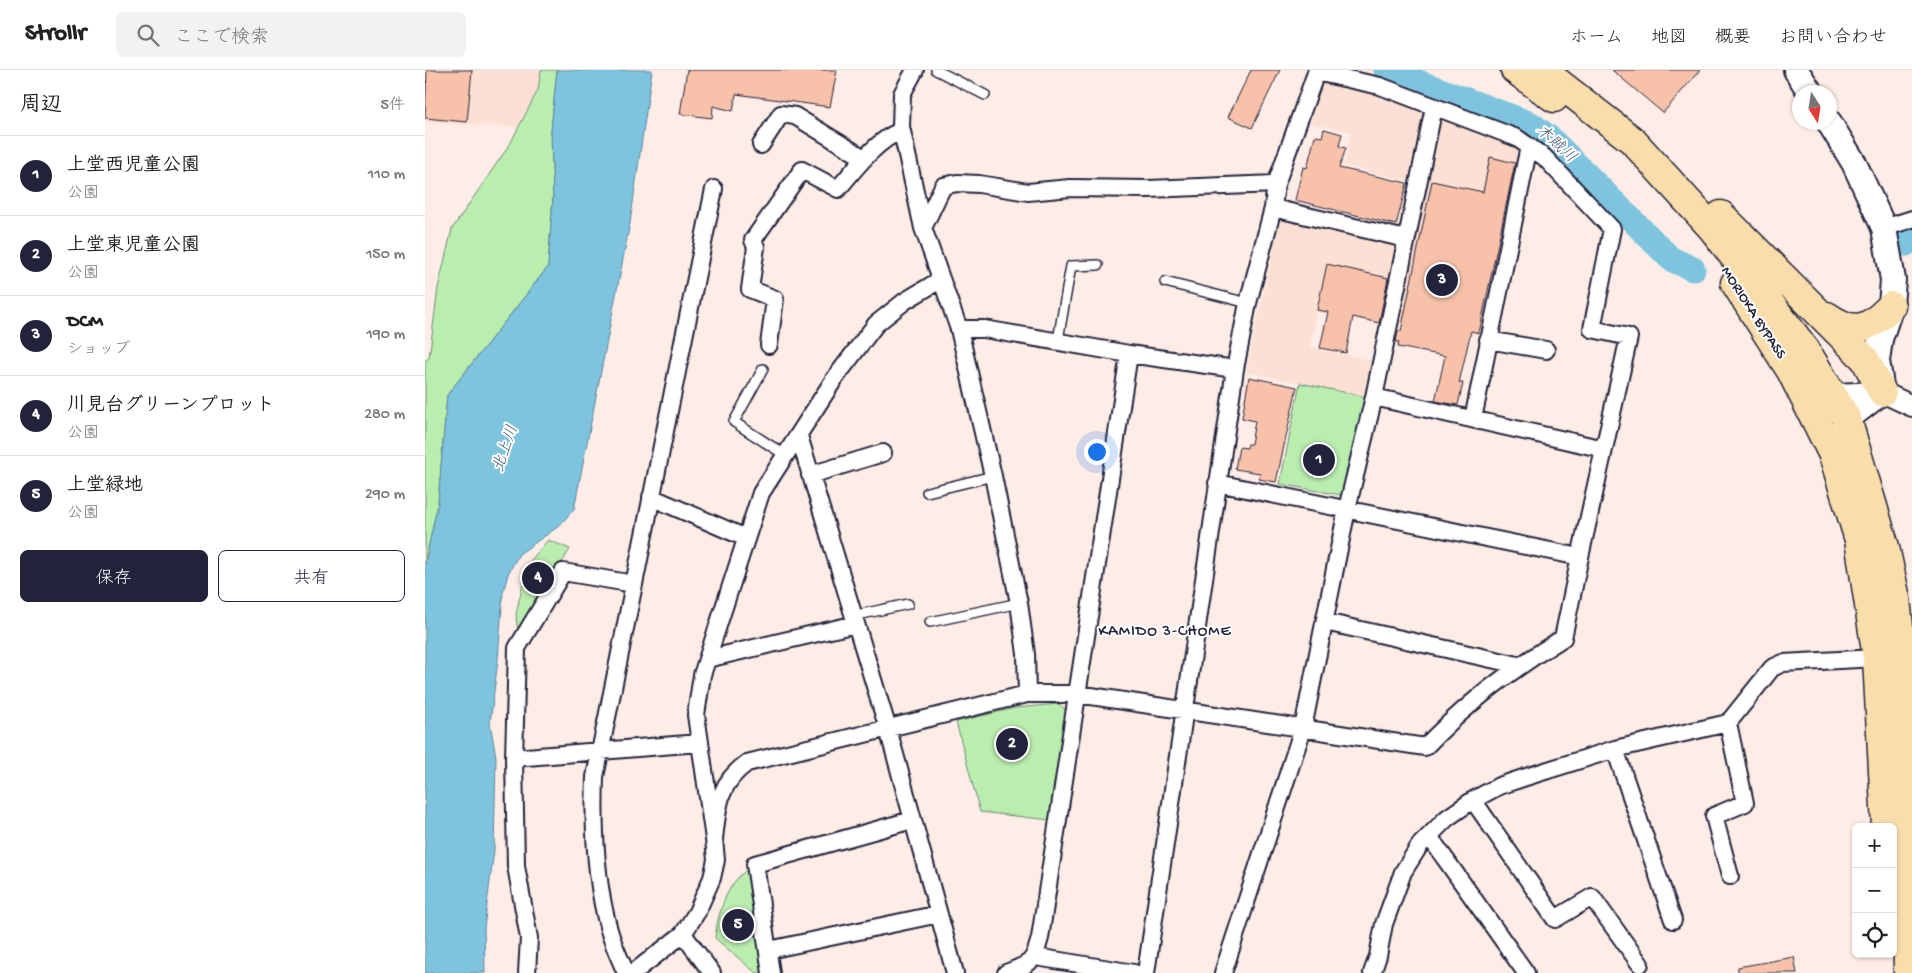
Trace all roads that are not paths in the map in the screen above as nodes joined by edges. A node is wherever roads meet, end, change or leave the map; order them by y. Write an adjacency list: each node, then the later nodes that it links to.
1 (915, 70): 12 (street)
2 (937, 70): 9 (lane)
3 (1515, 70): 37 (highway, MORIOKA BYPASS)
4 (1542, 70): 39 (highway, MORIOKA BYPASS)
5 (1561, 70): 26 (highway)
6 (1796, 70): 8 (main road)
7 (1316, 71): 10 (street); 16 (street)
8 (1806, 85)
9 (985, 95)
10 (1434, 107): 14 (street); 22 (street)
11 (1834, 130): 21 (main road)
12 (902, 131): 15 (street); 20 (street)
13 (761, 145): 15 (street)
14 (1529, 146): 31 (street); 45 (street)
15 (864, 158): 32 (street)
16 (1276, 184): 18 (street); 20 (street)
17 (714, 189): 53 (street)
18 (1273, 208): 22 (street); 27 (street)
19 (1912, 219): 21 (street)
20 (923, 228): 24 (street)
21 (1884, 228): 28 (main road)
22 (1406, 239): 40 (street)
23 (1098, 265): 30 (lane)
24 (940, 280): 29 (street); 44 (street)
25 (1165, 282): 27 (lane)
26 (1805, 300): 28 (highway); 38 (highway)
27 (1248, 303): 36 (street)
28 (1891, 306): 38 (main road)
29 (959, 329): 30 (street); 50 (street)
30 (1059, 340): 34 (street)
31 (1487, 340): 33 (street); 43 (street)
32 (769, 345)
33 (1546, 350)
34 (1129, 354): 36 (street); 67 (street)
35 (763, 369): 48 (lane)
36 (1235, 369): 51 (street)
37 (1791, 371): 39 (street); 47 (highway, MORIOKA BYPASS)
38 (1882, 392): 39 (street); 41 (street); 42 (main road)
39 (1833, 394): 42 (highway, MORIOKA BYPASS)
40 (1374, 397): 43 (street); 54 (street)
41 (1912, 406)
42 (1847, 419): 47 (main road); 82 (highway, MORIOKA BYPASS)
43 (1473, 420): 45 (street)
44 (799, 436): 48 (street); 49 (street)
45 (1604, 449): 56 (street)
46 (883, 453): 49 (street)
47 (1833, 455): 63 (highway, MORIOKA BYPASS)
48 (785, 456): 55 (street)
49 (810, 475): 60 (street)
50 (993, 476): 52 (lane); 58 (street)
51 (1217, 483): 54 (street); 68 (street)
52 (927, 492)
53 (651, 497): 55 (street); 57 (street)
54 (1347, 509): 56 (street); 62 (street)
55 (746, 538): 64 (street)
56 (1580, 557): 65 (street)
57 (634, 584): 74 (street); 75 (street)
58 (1019, 603): 61 (lane); 66 (street)
59 (908, 604): 60 (lane)
60 (855, 620): 64 (street); 71 (street)
61 (930, 622)
62 (1325, 622): 65 (street); 70 (street)
63 (1877, 658): 69 (street); 78 (highway, MORIOKA BYPASS)
64 (707, 659): 72 (street)
65 (1518, 665): 70 (street)
66 (1027, 694): 67 (street); 71 (street)
67 (1078, 694): 68 (street); 87 (street)
68 (1184, 710): 70 (street); 98 (street)
69 (1728, 723): 73 (street); 81 (street)
70 (1303, 728): 99 (street)
71 (887, 729): 77 (street); 80 (street)
72 (699, 743): 74 (street); 80 (street)
73 (1615, 749): 76 (street); 84 (street)
74 (601, 750): 75 (street); 91 (street)
75 (514, 758): 90 (street)
76 (1473, 800): 79 (street); 89 (street)
77 (912, 820): 83 (street); 86 (street)
78 (1886, 823)
79 (1429, 836): 100 (street); 101 (street)
80 (714, 838): 85 (street)
81 (1730, 876)
82 (1909, 880): 103 (highway, MORIOKA BYPASS)
83 (939, 914): 86 (street); 95 (street)
84 (1673, 920)
85 (683, 934): 92 (street); 93 (street)
86 (769, 950): 94 (street)
87 (1035, 957): 96 (street); 97 (street)
88 (1894, 958): 102 (highway)
89 (1640, 964)
90 (527, 973)
91 (626, 973)
92 (633, 973)
93 (711, 973)
94 (771, 973)
95 (955, 973)
96 (1006, 973)
97 (1134, 973)
98 (1146, 973)
99 (1223, 973)
100 (1371, 973)
101 (1526, 973)
102 (1895, 973)
103 (1908, 973)

